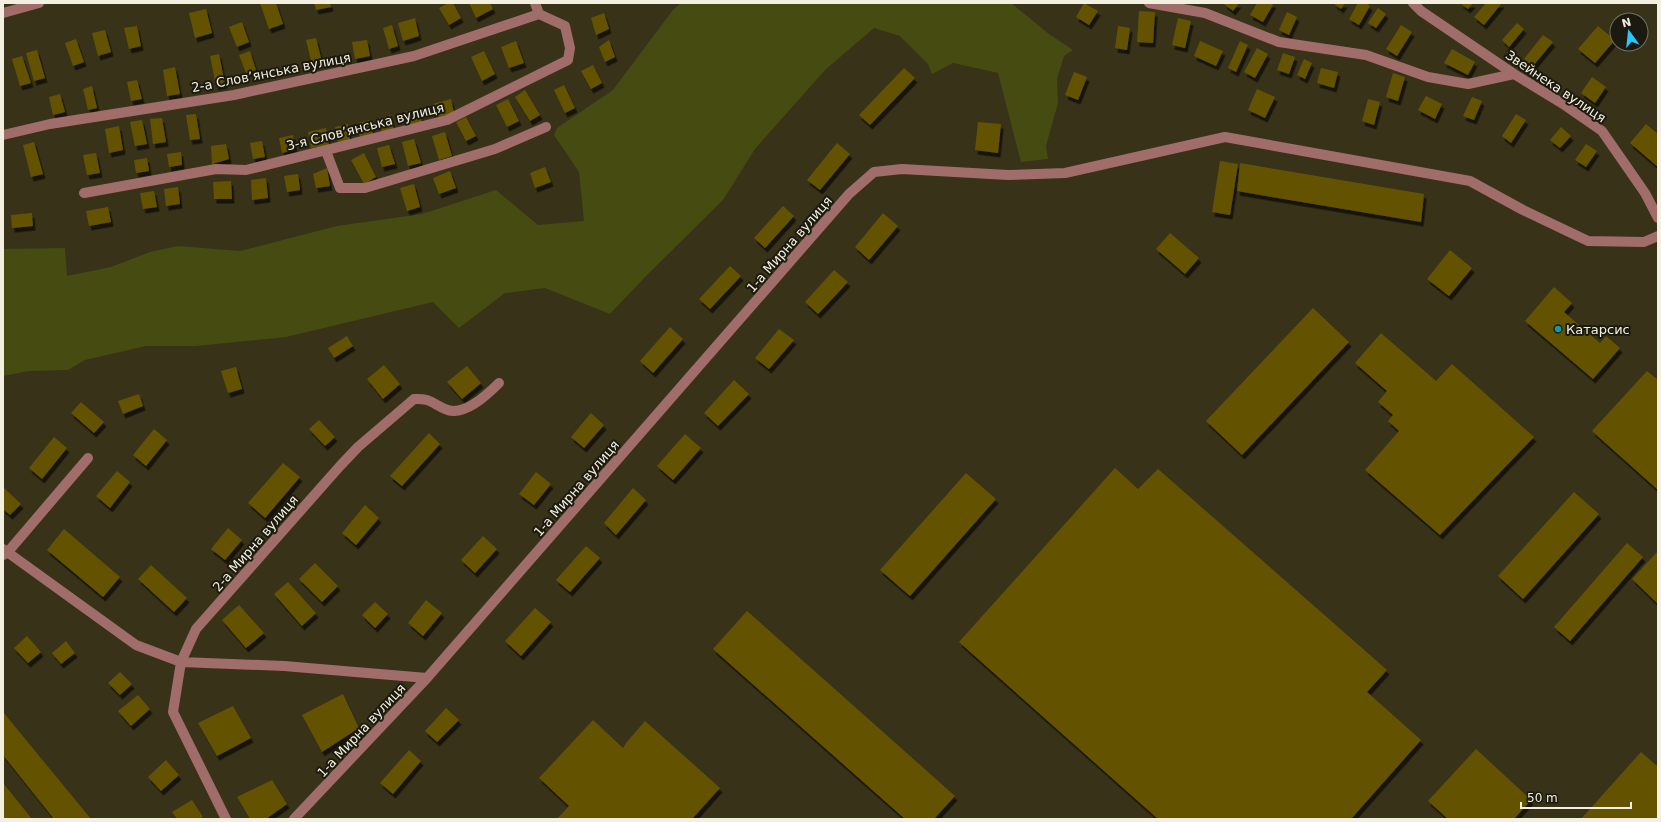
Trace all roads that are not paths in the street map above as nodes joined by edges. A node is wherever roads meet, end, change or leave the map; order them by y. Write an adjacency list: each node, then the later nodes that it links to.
1 (39, 3): 5 (street)
2 (535, 3): 6 (street)
3 (1150, 3): 7 (street)
4 (1413, 3): 7 (street, Звейнека вулиця)
5 (3, 12)
6 (539, 14): 9 (street, 2-а Слов’янська вулиця); 10 (street, 3-я Слов’янська вулиця)
7 (1514, 74): 12 (street, Звейнека вулиця)
8 (546, 128): 10 (street)
9 (3, 135)
10 (326, 151): 11 (street, 3-я Слов’янська вулиця)
11 (84, 194)
12 (1658, 218)
13 (1658, 236): 18 (street, 1-а Мирна вулиця)
14 (498, 384): 17 (street, 2-а Мирна вулиця)
15 (88, 458): 16 (street)
16 (4, 552): 17 (street)
17 (181, 662): 18 (street); 19 (street, 2-а Мирна вулиця)
18 (427, 678): 20 (street, 1-а Мирна вулиця)
19 (226, 819)
20 (294, 819)

